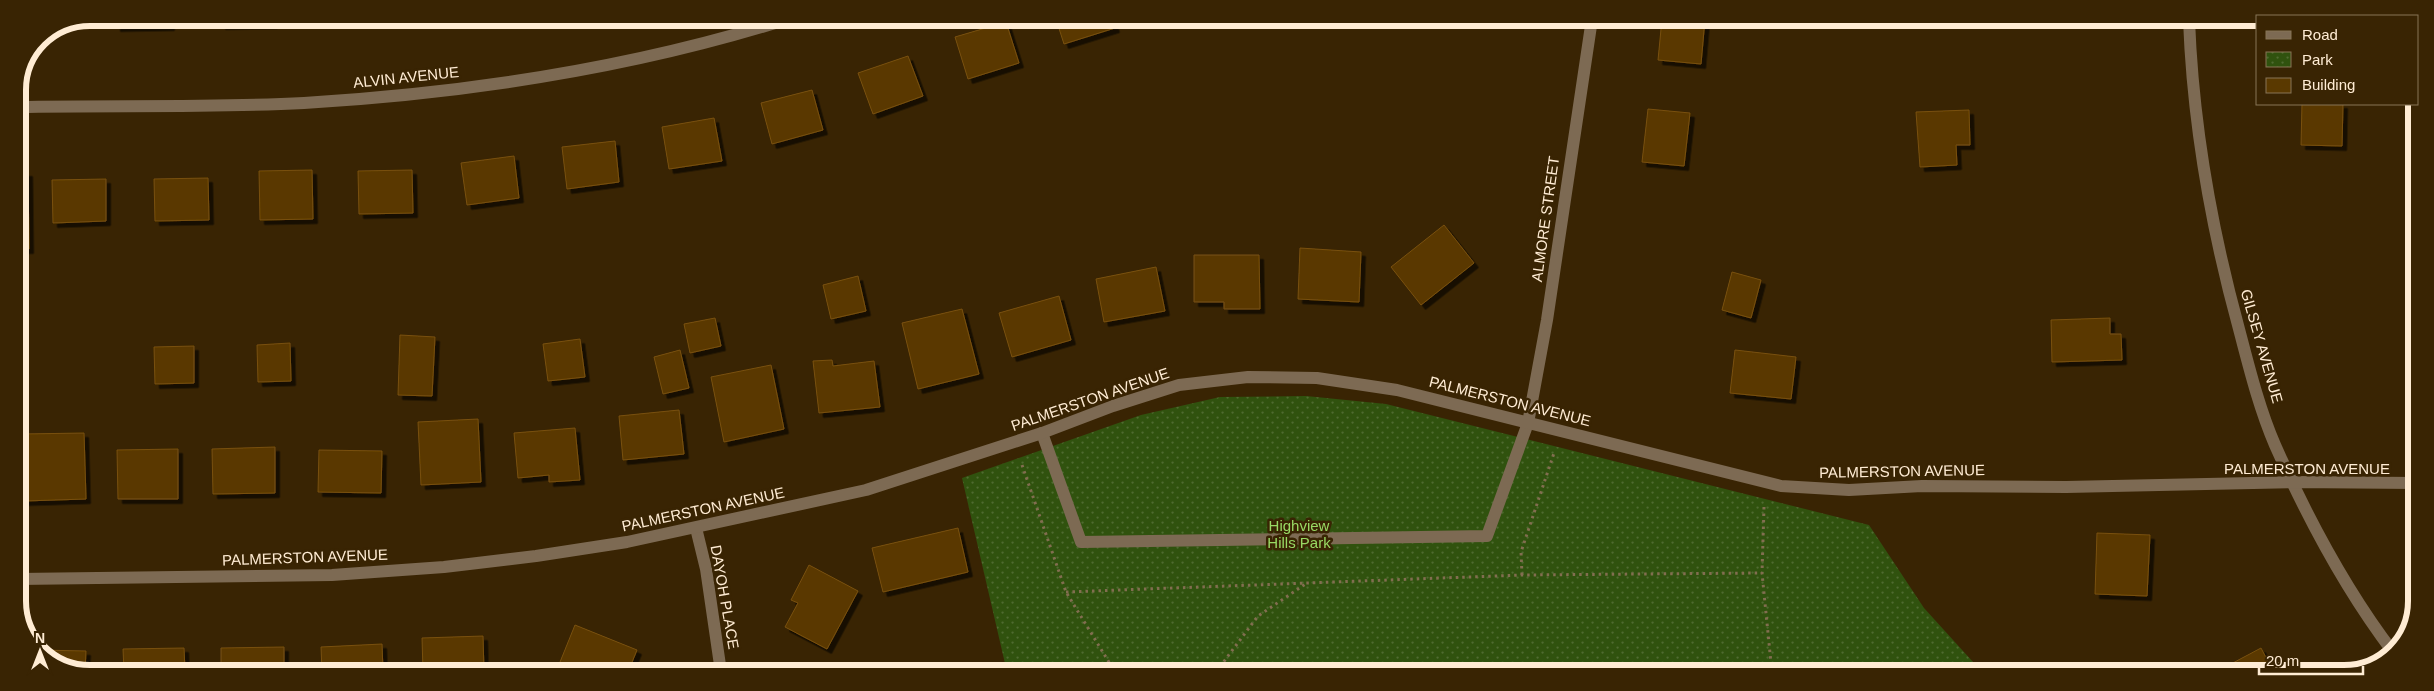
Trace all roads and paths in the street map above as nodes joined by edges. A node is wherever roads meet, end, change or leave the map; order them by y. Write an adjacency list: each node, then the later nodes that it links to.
1 (760, 26): 4 (street, ALVIN AVENUE)
2 (1591, 26): 5 (street, ALMORE STREET)
3 (2189, 26): 9 (street, GILSEY AVENUE)
4 (26, 107)
5 (1528, 423): 6 (street, PALMERSTON AVENUE); 6 (street, ALMORE STREET); 9 (street, PALMERSTON AVENUE)
6 (1042, 433): 12 (street, PALMERSTON AVENUE)
7 (1556, 447): 14 (path)
8 (1020, 458): 17 (path)
9 (2294, 482): 10 (street, PALMERSTON AVENUE); 18 (street, GILSEY AVENUE)
10 (2408, 483)
11 (1765, 499): 13 (path)
12 (696, 528): 15 (street, PALMERSTON AVENUE); 19 (street, DAYOH PLACE)
13 (1762, 573): 14 (path); 22 (path)
14 (1522, 574): 16 (path)
15 (26, 579)
16 (1307, 582): 17 (path); 21 (path)
17 (1066, 592): 20 (path)
18 (2389, 646)
19 (720, 665)
20 (1111, 665)
21 (1221, 665)
22 (1771, 665)

